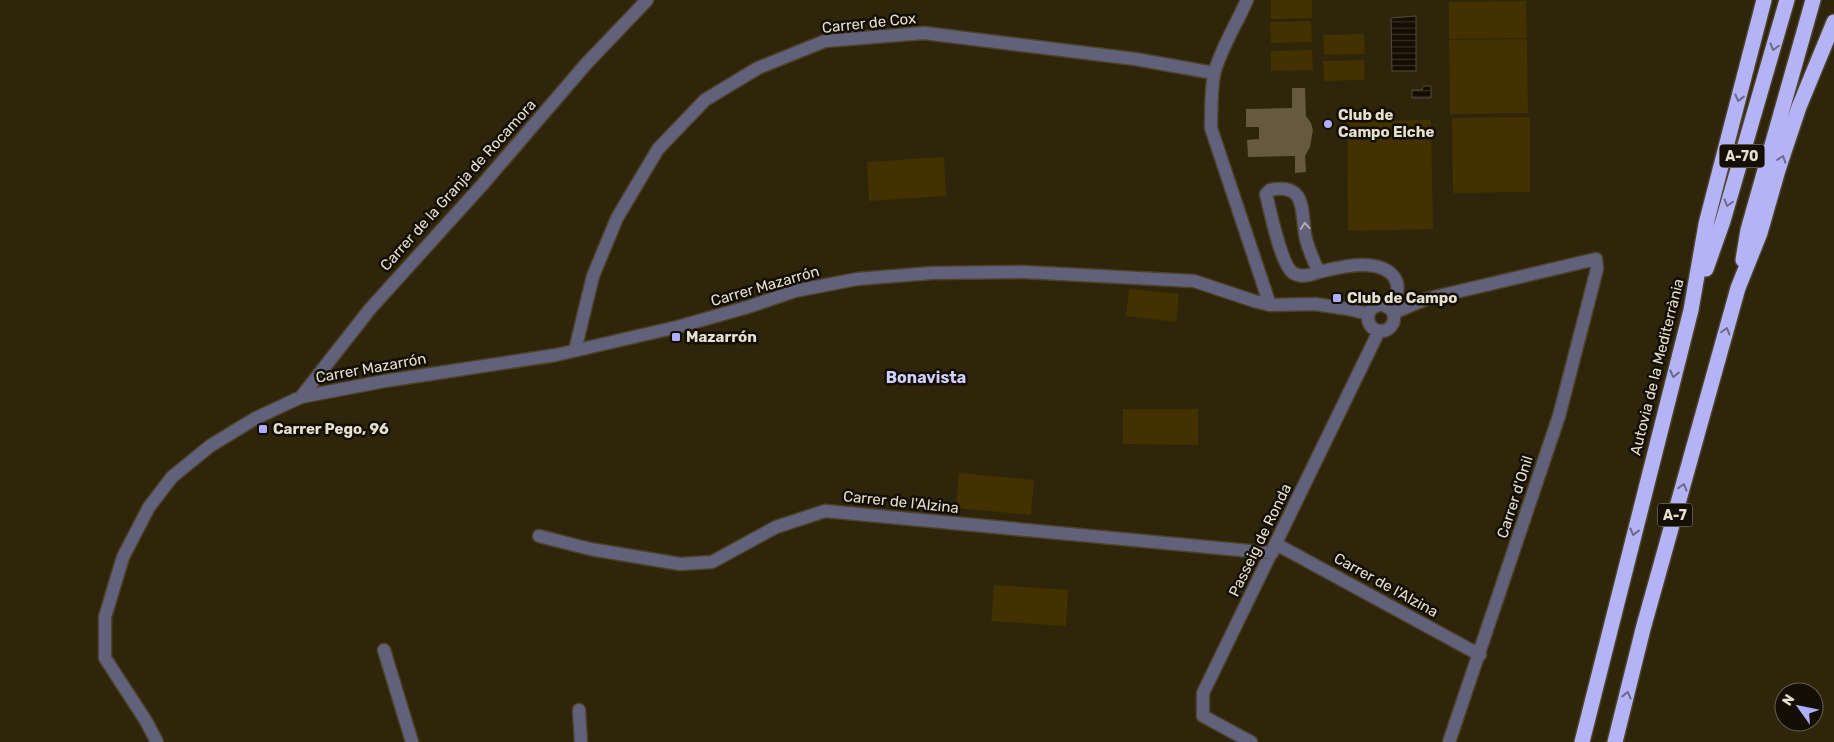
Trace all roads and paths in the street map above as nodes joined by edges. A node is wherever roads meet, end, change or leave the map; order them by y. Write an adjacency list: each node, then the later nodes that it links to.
1 (647, 0): 16 (street, Carrer de la Granja de Rocamora)
2 (1247, 0): 7 (street)
3 (1764, 0): 12 (highway, Autovia de la Mediterrània / A-7, one-way to 12)
4 (1787, 0): 12 (highway, A-70, one-way to 12)
5 (1812, 0): 9 (highway, A-70)
6 (1834, 22): 9 (highway, A-7, one-way to 6)
7 (1214, 74): 10 (street); 15 (street, Carrer de Cox)
8 (1319, 272): 8 (street, one-way to 8); 11 (street)
9 (1738, 288): 28 (highway, A-7, one-way to 9)
10 (1270, 304): 13 (street); 15 (street, Carrer Mazarrón)
11 (1390, 310): 13 (street); 14 (street); 20 (street, Carrer d'Onil)
12 (1691, 310): 27 (highway, Autovia de la Mediterrània / A-7, one-way to 27)
13 (1369, 314): 14 (street)
14 (1379, 331): 18 (street, Passeig de Ronda)
15 (575, 350): 16 (street, Carrer Mazarrón)
16 (301, 397): 22 (street)
17 (539, 536): 18 (street, Carrer de l'Alzina)
18 (1274, 549): 20 (street, Carrer de l'Alzina); 25 (street, Passeig de Ronda)
19 (384, 650): 23 (street)
20 (1480, 655): 26 (street, Carrer d'Onil)
21 (579, 710): 24 (street)
22 (157, 742)
23 (412, 742)
24 (581, 742)
25 (1251, 742)
26 (1450, 742)
27 (1582, 742)
28 (1615, 742)

